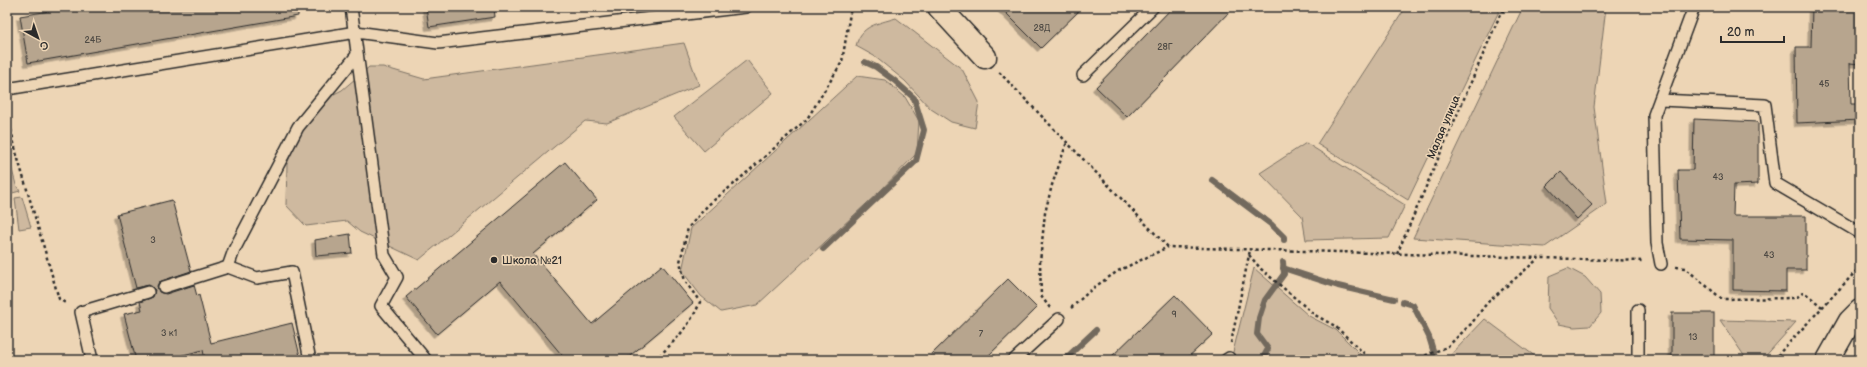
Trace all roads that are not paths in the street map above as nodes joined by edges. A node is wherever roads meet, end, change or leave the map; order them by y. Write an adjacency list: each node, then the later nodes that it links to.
1 (351, 7): 6 (lane)
2 (746, 7): 6 (lane)
3 (939, 7): 8 (street)
4 (1152, 7): 9 (lane)
5 (1694, 7): 11 (lane)
6 (356, 32): 7 (lane); 10 (lane)
7 (357, 55): 14 (lane); 22 (lane)
8 (985, 57)
9 (1083, 75)
10 (7, 89)
11 (1660, 100): 12 (lane); 13 (lane)
12 (1860, 233)
13 (1661, 264)
14 (228, 267): 15 (lane); 21 (lane)
15 (164, 288)
16 (148, 292): 20 (lane)
17 (1638, 310): 24 (lane)
18 (1860, 311): 25 (street)
19 (1059, 319): 23 (lane)
20 (92, 360)
21 (310, 360)
22 (426, 360)
23 (1014, 360)
24 (1638, 360)
25 (1828, 360)

